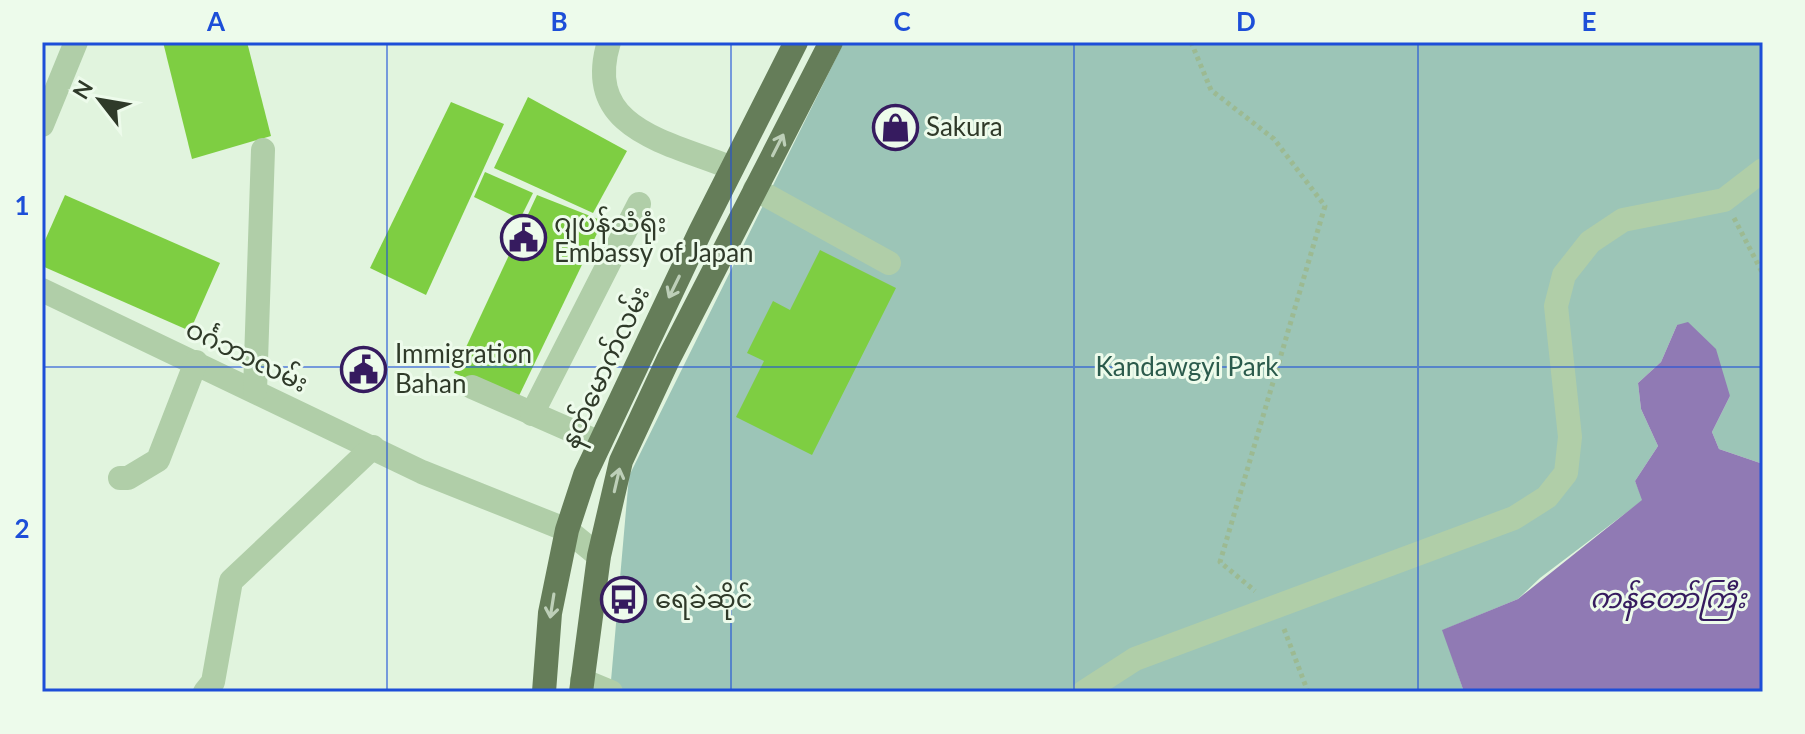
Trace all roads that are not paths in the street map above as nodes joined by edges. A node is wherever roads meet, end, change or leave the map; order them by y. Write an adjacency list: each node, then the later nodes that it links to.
1 (76, 42): 5 (street)
2 (609, 42): 7 (street)
3 (796, 42): 7 (main road, နတ်မောက်လမ်း)
4 (831, 42): 9 (main road, နတ်မောက်လမ်း, one-way to 4)
5 (42, 125)
6 (263, 150): 17 (street)
7 (732, 168): 11 (main road, နတ်မောက်လမ်း)
8 (1763, 170): 28 (street)
9 (755, 189): 12 (main road, နတ်မောက်လမ်း); 13 (street)
10 (639, 204): 18 (street)
11 (700, 232): 12 (main road); 19 (main road, နတ်မောက်လမ်း, one-way to 19)
12 (727, 245): 23 (main road, နတ်မောက်လမ်း, one-way to 12)
13 (889, 263)
14 (42, 290): 15 (street, ဝင်္ဂဘာလမ်း)
15 (196, 362): 17 (street, ဝင်္ဂဘာလမ်း); 21 (street)
16 (472, 387): 18 (street)
17 (255, 391): 20 (street, ဝင်္ဂဘာလမ်း)
18 (532, 414): 19 (street)
19 (600, 443): 22 (main road, နတ်မောက်လမ်း)
20 (373, 447): 22 (street, ဝင်္ဂဘာလမ်း); 25 (street)
21 (120, 478)
22 (567, 530): 23 (street, ဝင်္ဂဘာလမ်း); 26 (main road, နတ်မောက်လမ်း, one-way to 26)
23 (599, 556): 24 (main road, နတ်မောက်လမ်း)
24 (582, 686): 27 (street)
25 (205, 692)
26 (544, 692)
27 (611, 692)
28 (1084, 692)

